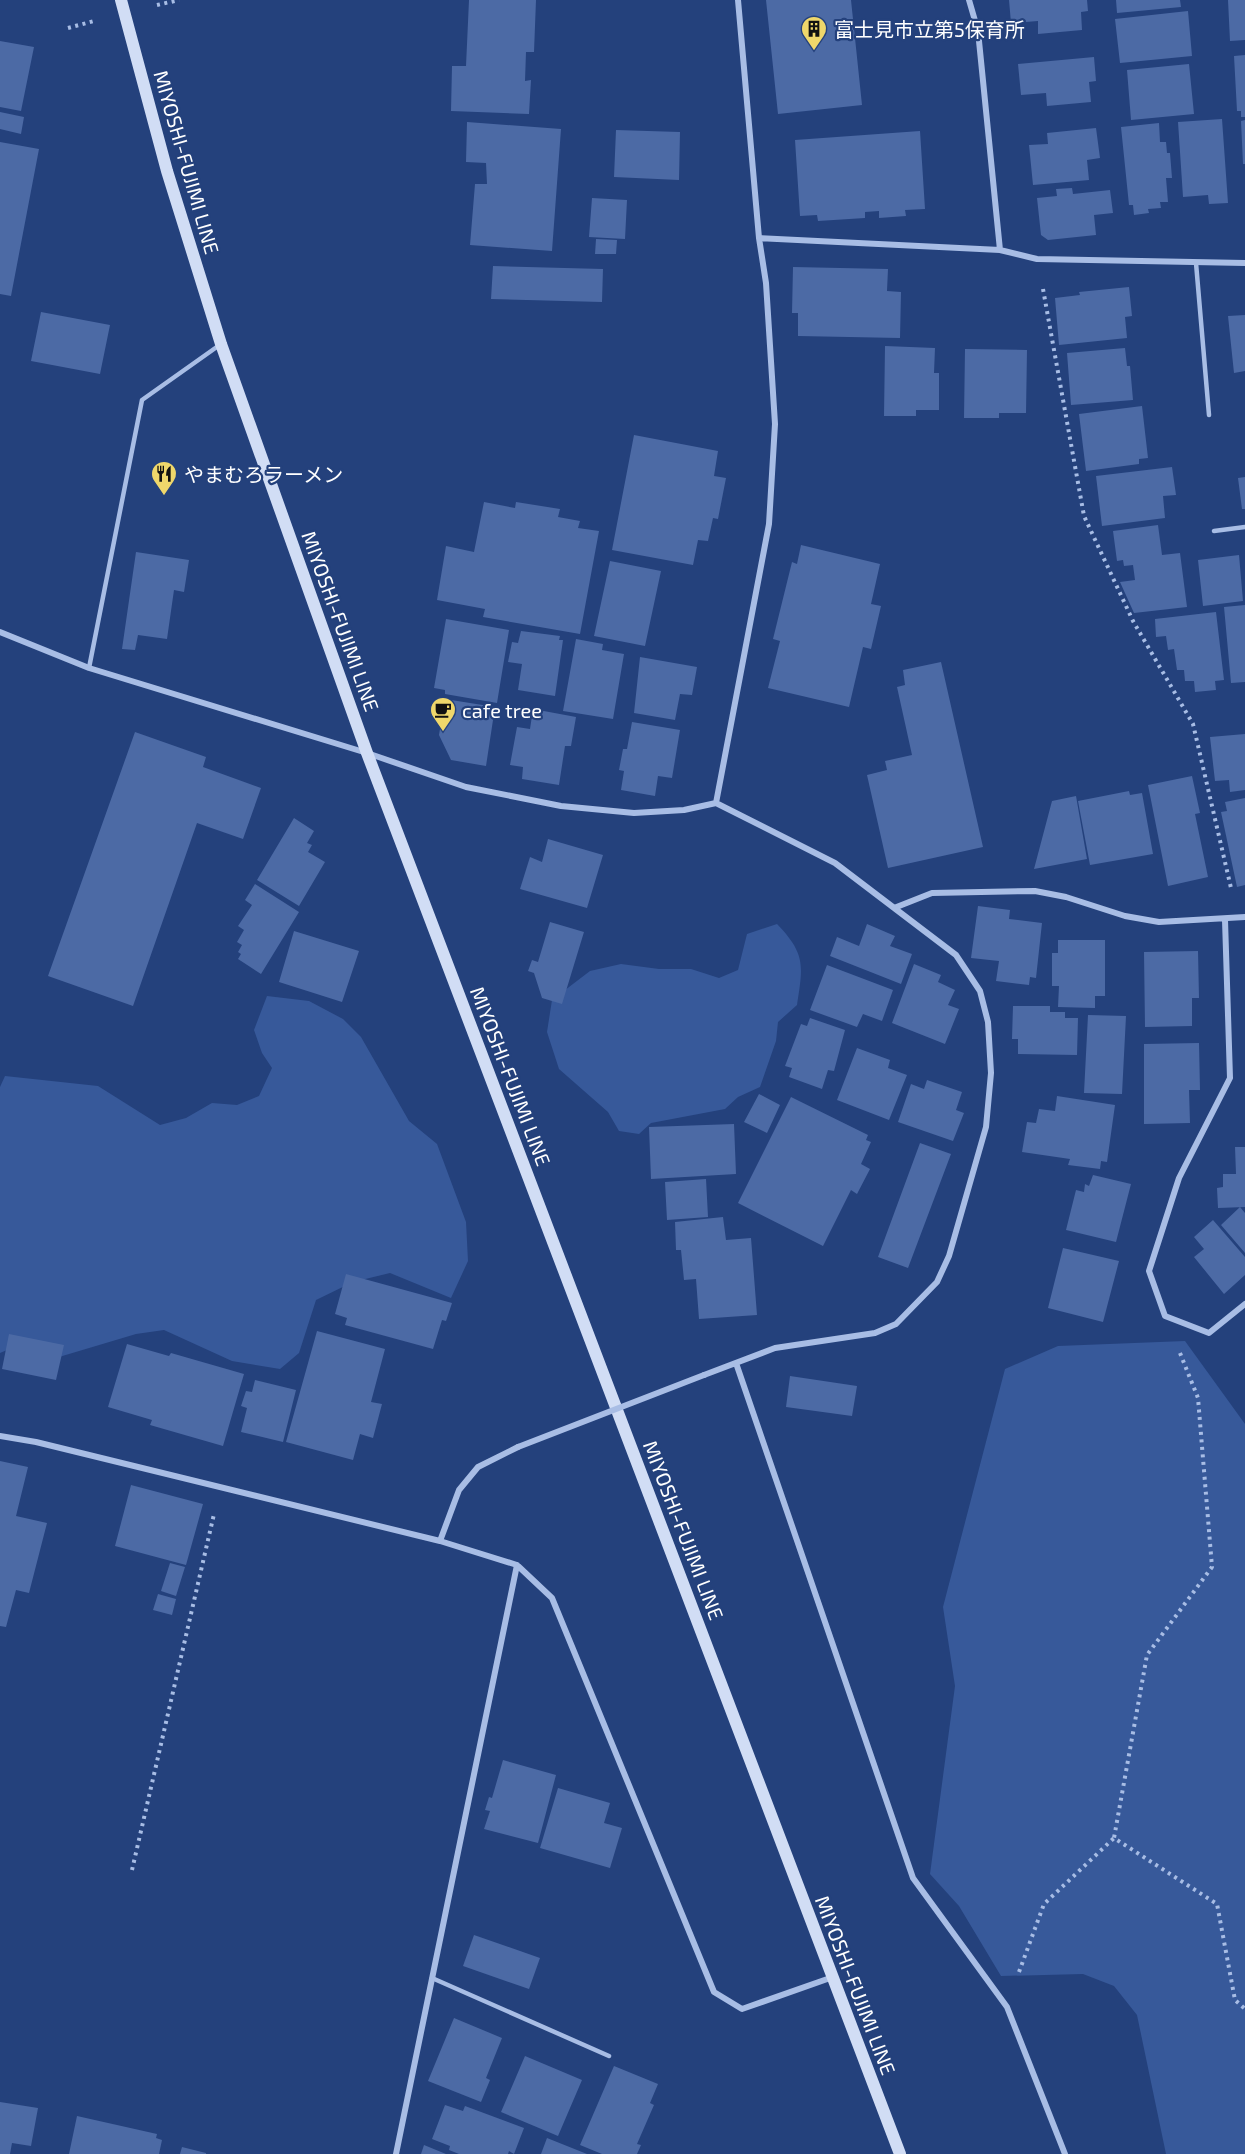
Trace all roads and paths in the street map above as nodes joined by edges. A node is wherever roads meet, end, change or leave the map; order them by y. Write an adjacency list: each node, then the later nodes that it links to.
1 (121, 0): 9 (main road, MIYOSHI-FUJIMI LINE)
2 (738, 0): 4 (street)
3 (969, 0): 5 (street)
4 (759, 238): 5 (street); 16 (street)
5 (1000, 250): 6 (street)
6 (1037, 259): 7 (street); 18 (path)
7 (1196, 263): 8 (street); 10 (lane)
8 (1245, 263)
9 (221, 344): 14 (lane); 15 (main road, MIYOSHI-FUJIMI LINE)
10 (1209, 415)
11 (1245, 527): 12 (lane)
12 (1214, 531)
13 (0, 632): 14 (street)
14 (89, 668): 15 (street)
15 (367, 753): 16 (street); 29 (main road, MIYOSHI-FUJIMI LINE)
16 (716, 803): 17 (street)
17 (894, 908): 19 (street); 21 (street)
18 (1241, 918): 19 (street)
19 (1225, 920): 20 (street)
20 (1245, 1304)
21 (736, 1363): 25 (street, bridge); 31 (street)
22 (1198, 1398): 27 (path)
23 (0, 1436): 24 (street)
24 (220, 1487): 25 (street); 28 (path)
25 (440, 1541): 26 (street)
26 (517, 1565): 29 (street); 30 (street)
27 (1114, 1838): 31 (path); 32 (path)
28 (132, 1870)
29 (833, 1977): 35 (main road, MIYOSHI-FUJIMI LINE)
30 (432, 1978): 33 (lane); 34 (street)
31 (1007, 2007): 36 (street)
32 (1245, 2009)
33 (609, 2056)
34 (396, 2154)
35 (900, 2154)
36 (1065, 2154)

